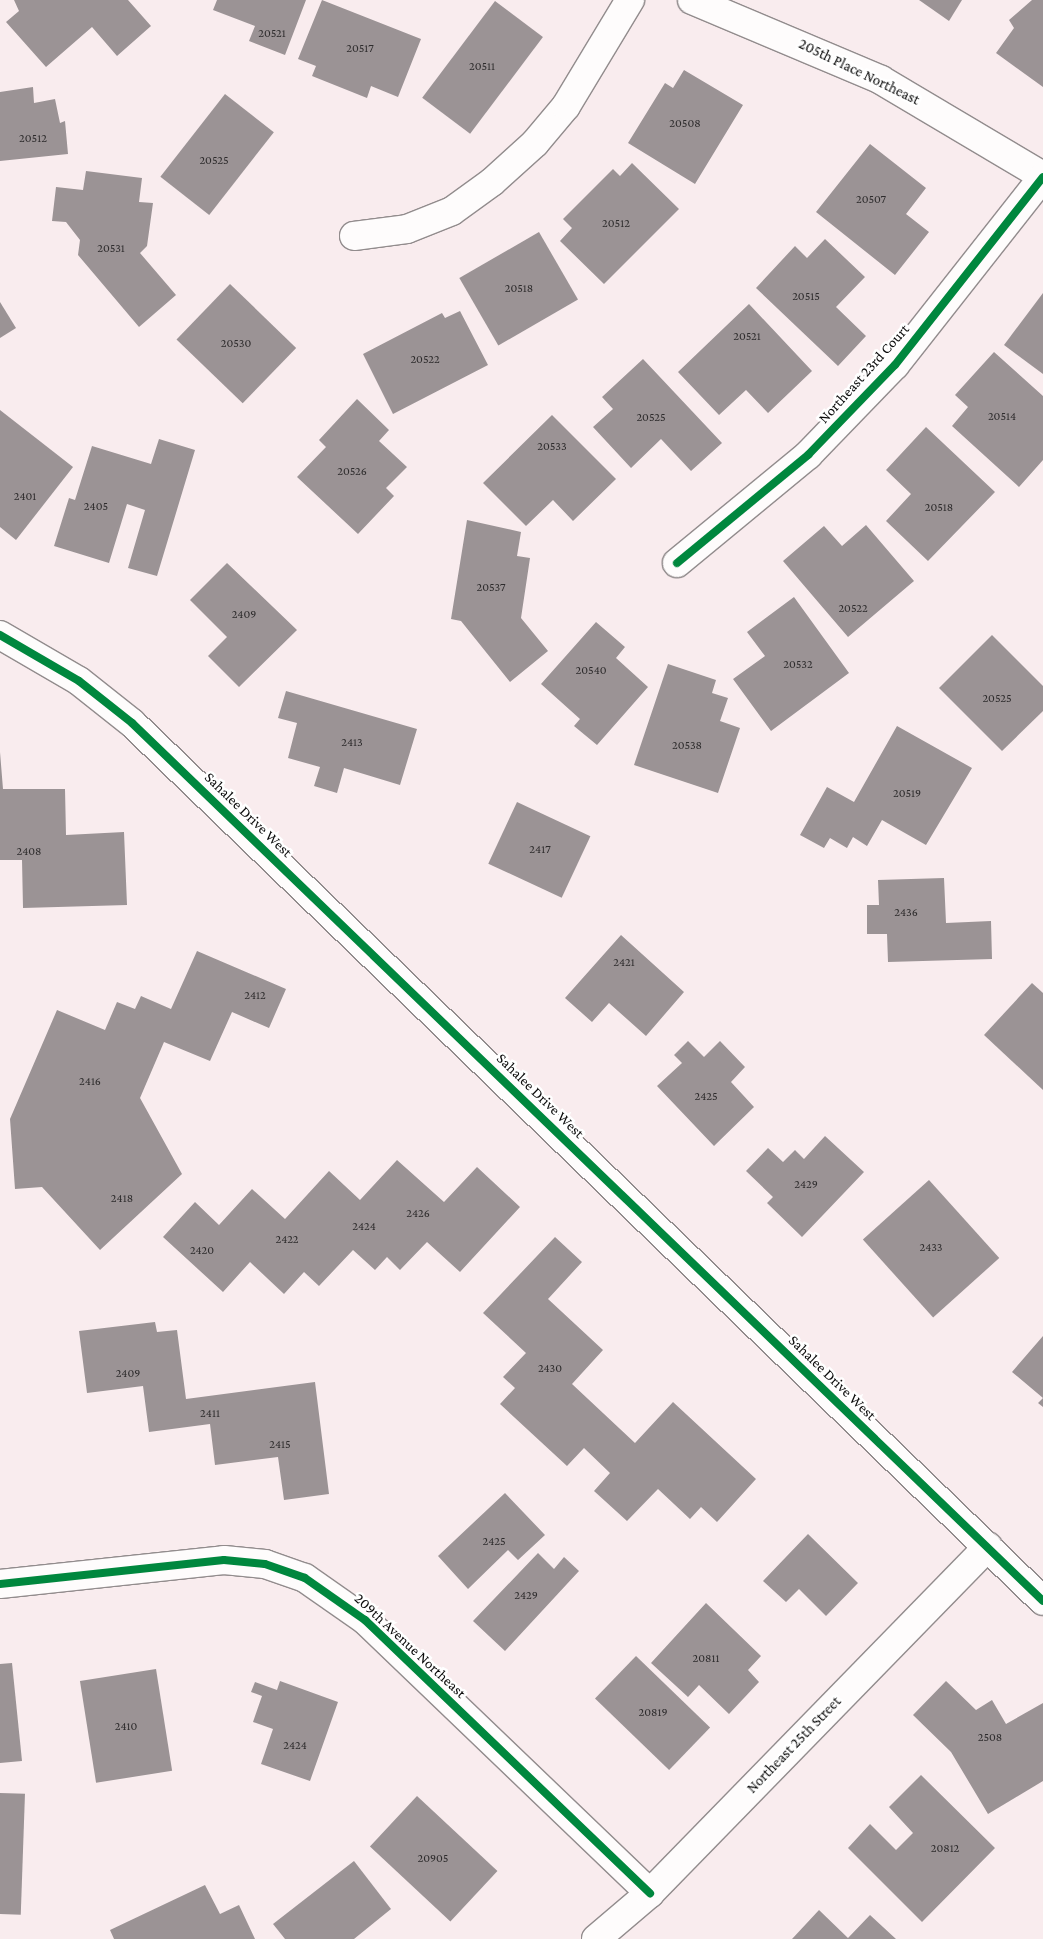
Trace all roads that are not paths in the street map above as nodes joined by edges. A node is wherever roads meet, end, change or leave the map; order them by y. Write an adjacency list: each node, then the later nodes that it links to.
1 (630, 0): 4 (street)
2 (692, 0): 3 (street, 205th Place Northeast)
3 (1043, 176): 5 (street, Northeast 23rd Court)
4 (354, 236)
5 (678, 563)
6 (0, 635): 7 (street, Sahalee Drive West)
7 (988, 1547): 9 (street, Sahalee Drive West); 10 (street, Northeast 25th Street)
8 (0, 1584): 10 (street, 209th Avenue Northeast)
9 (1043, 1601)
10 (650, 1892): 11 (street, Northeast 25th Street)
11 (596, 1939)

